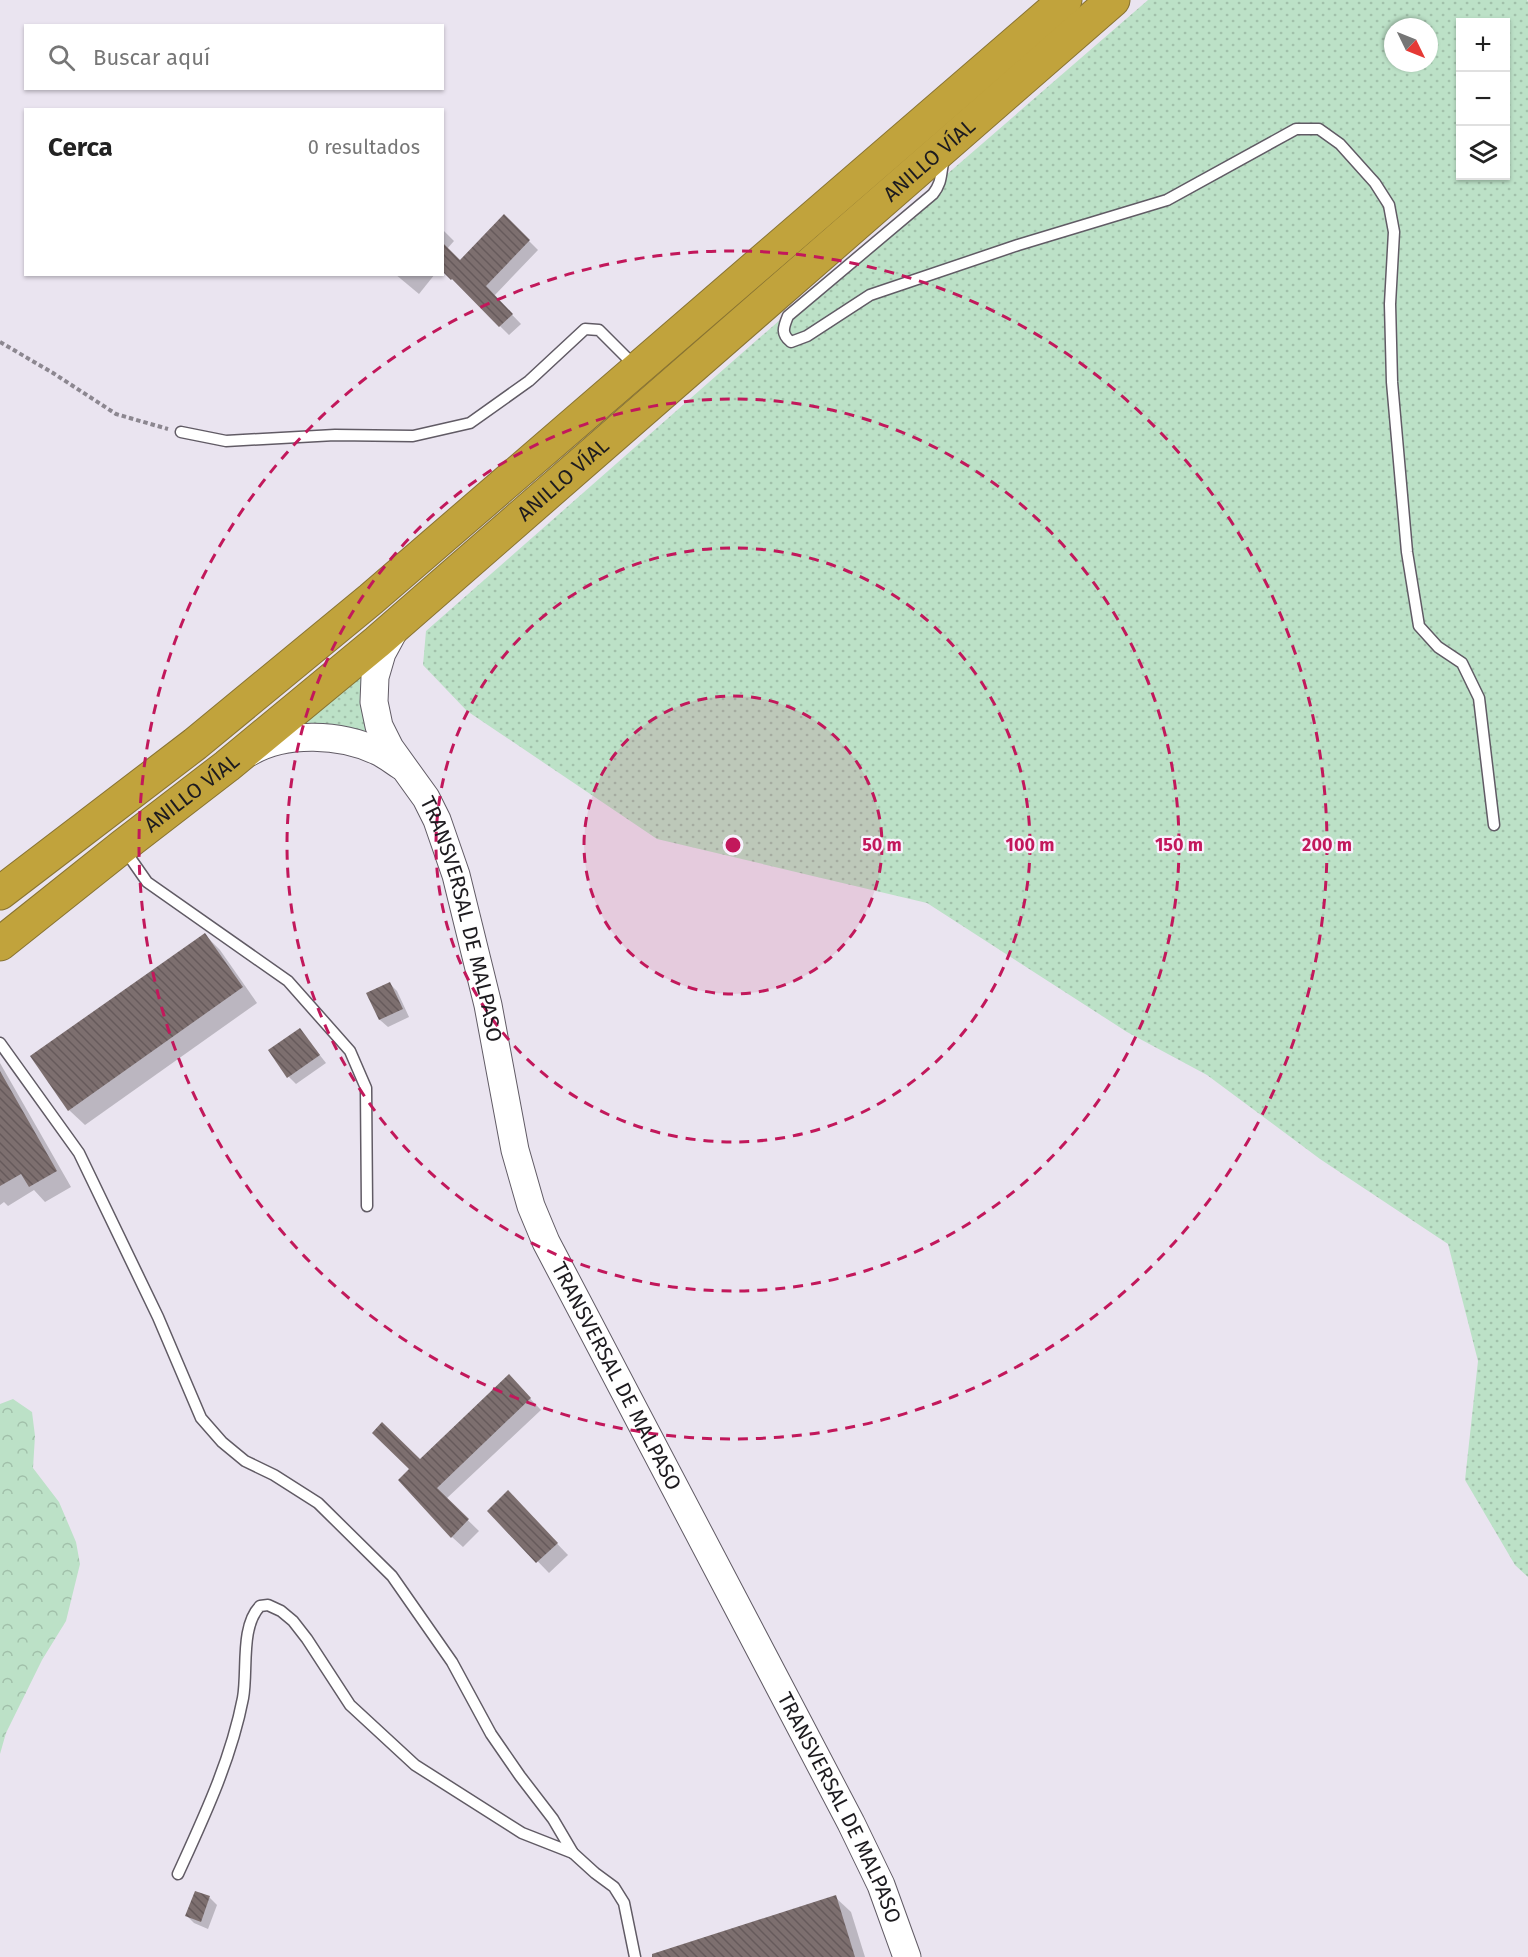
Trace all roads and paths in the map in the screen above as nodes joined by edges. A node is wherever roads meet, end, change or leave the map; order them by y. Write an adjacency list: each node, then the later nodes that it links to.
1 (1065, 0): 5 (highway, ANILLO VÍAL)
2 (1113, 0): 3 (highway, ANILLO VÍAL)
3 (947, 147): 7 (highway, ANILLO VÍAL); 10 (lane)
4 (0, 342): 6 (path)
5 (638, 369): 6 (lane); 12 (highway, ANILLO VÍAL)
6 (181, 432)
7 (399, 622): 8 (highway, ANILLO VÍAL); 9 (main road, TRANSVERSAL DE MALPASO)
8 (227, 766): 9 (main road, TRANSVERSAL DE MALPASO); 11 (highway, ANILLO VÍAL)
9 (405, 768): 19 (main road, TRANSVERSAL DE MALPASO)
10 (1494, 825)
11 (123, 846): 13 (highway, ANILLO VÍAL); 15 (lane)
12 (0, 893)
13 (0, 944)
14 (0, 1043): 16 (lane)
15 (367, 1206)
16 (573, 1853): 17 (lane); 18 (lane)
17 (178, 1874)
18 (636, 1957)
19 (906, 1957)

